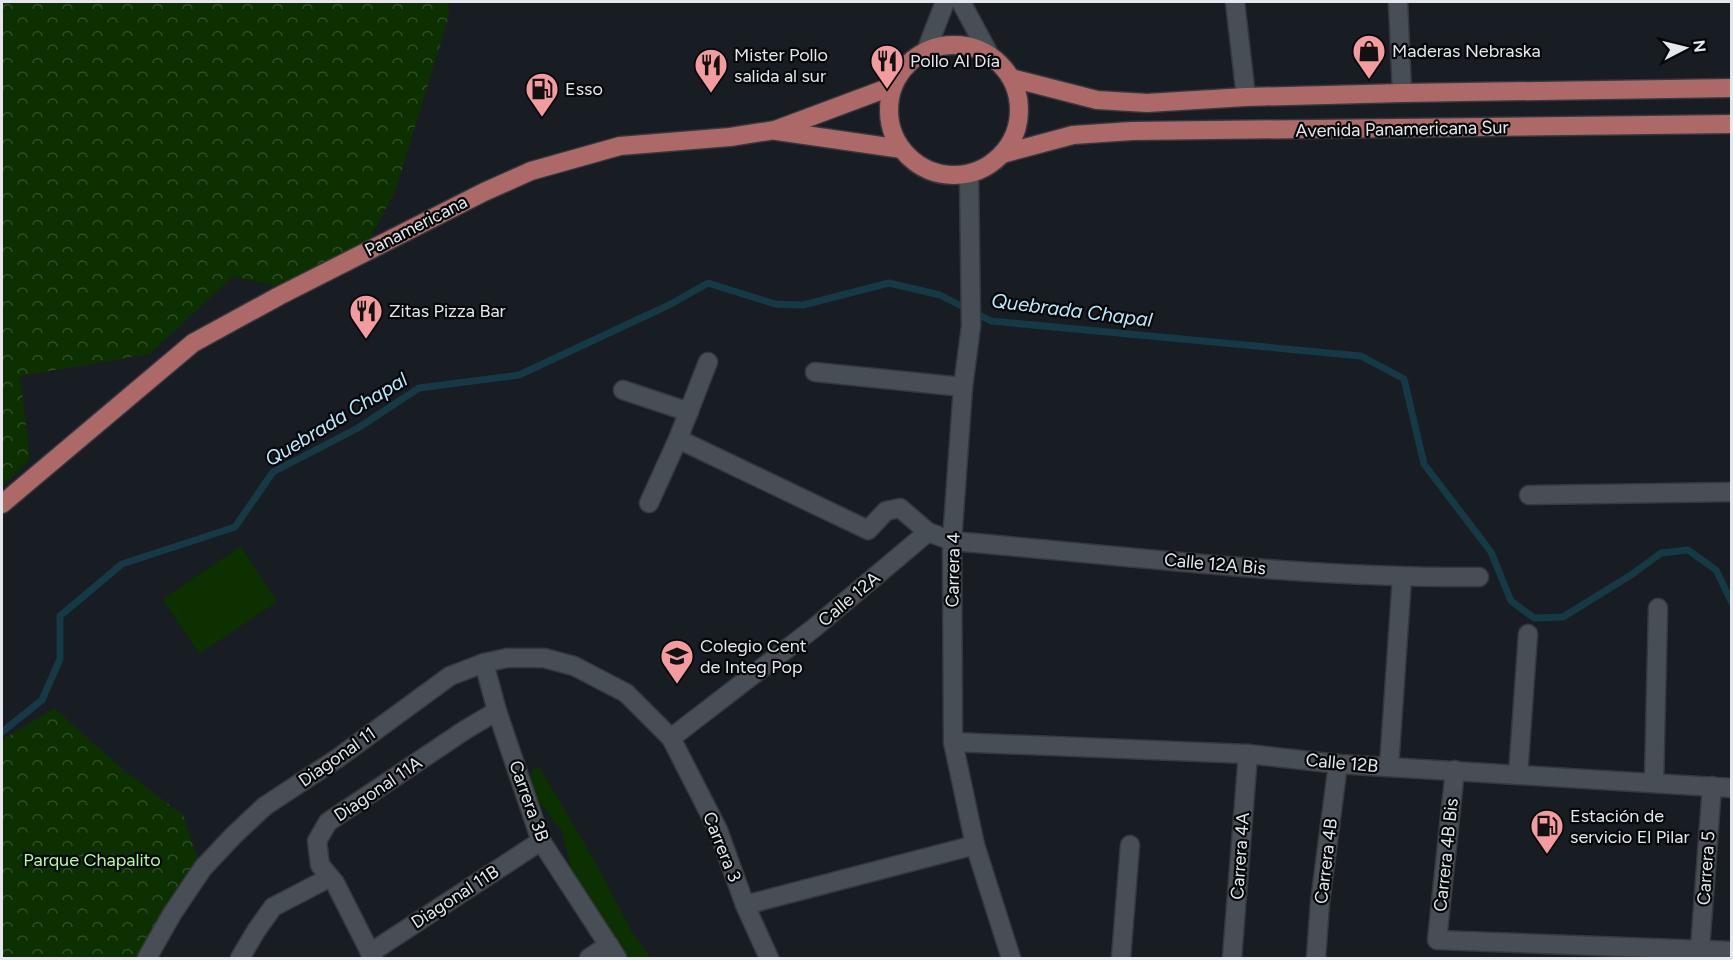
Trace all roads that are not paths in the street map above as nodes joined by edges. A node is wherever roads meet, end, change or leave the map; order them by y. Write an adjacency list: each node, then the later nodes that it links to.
1 (945, 2): 5 (street)
2 (961, 2): 6 (street)
3 (1235, 2): 11 (street)
4 (1398, 2): 10 (street)
5 (926, 51): 6 (main road); 8 (main road)
6 (989, 54): 7 (main road)
7 (1011, 78): 11 (main road, Avenida Panamericana Sur); 15 (main road)
8 (893, 86): 13 (main road, Panamericana); 14 (main road)
9 (1731, 88): 10 (main road, Avenida Panamericana Sur)
10 (1402, 93): 11 (main road, Avenida Panamericana Sur)
11 (1246, 97)
12 (1731, 124): 15 (main road, Avenida Panamericana Sur)
13 (775, 130): 14 (main road); 26 (main road, Panamericana)
14 (902, 149): 16 (main road)
15 (1002, 154): 16 (main road)
16 (969, 174): 19 (street, Carrera 4)
17 (708, 362): 21 (street)
18 (815, 372): 19 (street)
19 (963, 387): 28 (street, Carrera 4)
20 (623, 390): 21 (street)
21 (689, 412): 22 (street)
22 (678, 439): 25 (street); 27 (street)
23 (1731, 492): 24 (street)
24 (1529, 495)
25 (649, 503)
26 (2, 504)
27 (928, 532): 28 (street); 35 (street, Calle 12A)
28 (952, 541): 30 (street, Calle 12A Bis); 36 (street, Carrera 4)
29 (1479, 577): 30 (street, Calle 12A Bis)
30 (1402, 578): 39 (street)
31 (1658, 608): 42 (street)
32 (1528, 634): 41 (street)
33 (484, 663): 34 (street, Carrera 3B); 35 (street, Diagonal 11); 54 (street, Diagonal 11)
34 (497, 711): 45 (street, Carrera 3B); 48 (street, Diagonal 11A)
35 (671, 738): 49 (street, Carrera 3)
36 (953, 742): 37 (street, Calle 12B); 46 (street, Carrera 4)
37 (1248, 754): 38 (street, Calle 12B); 60 (street, Carrera 4A)
38 (1338, 764): 39 (street, Calle 12B); 61 (street, Carrera 4B)
39 (1389, 767): 40 (street, Calle 12B)
40 (1455, 770): 41 (street, Calle 12B); 50 (street, Carrera 4B Bis)
41 (1518, 775): 42 (street, Calle 12B)
42 (1654, 783): 43 (street, Calle 12B)
43 (1712, 786): 44 (street, Calle 12B); 50 (street, Carrera 5)
44 (1731, 788)
45 (541, 841): 52 (street, Carrera 3B); 53 (street, Diagonal 11B)
46 (975, 845): 49 (street); 58 (street, Carrera 4)
47 (1130, 845): 59 (street)
48 (331, 879): 53 (street, Diagonal 11A); 55 (street)
49 (745, 905): 57 (street, Carrera 3)
50 (1700, 950): 51 (street)
51 (1731, 951)
52 (613, 952): 56 (street)
53 (371, 956)
54 (147, 958)
55 (240, 958)
56 (589, 958)
57 (769, 958)
58 (1011, 958)
59 (1121, 958)
60 (1232, 958)
61 (1316, 958)

